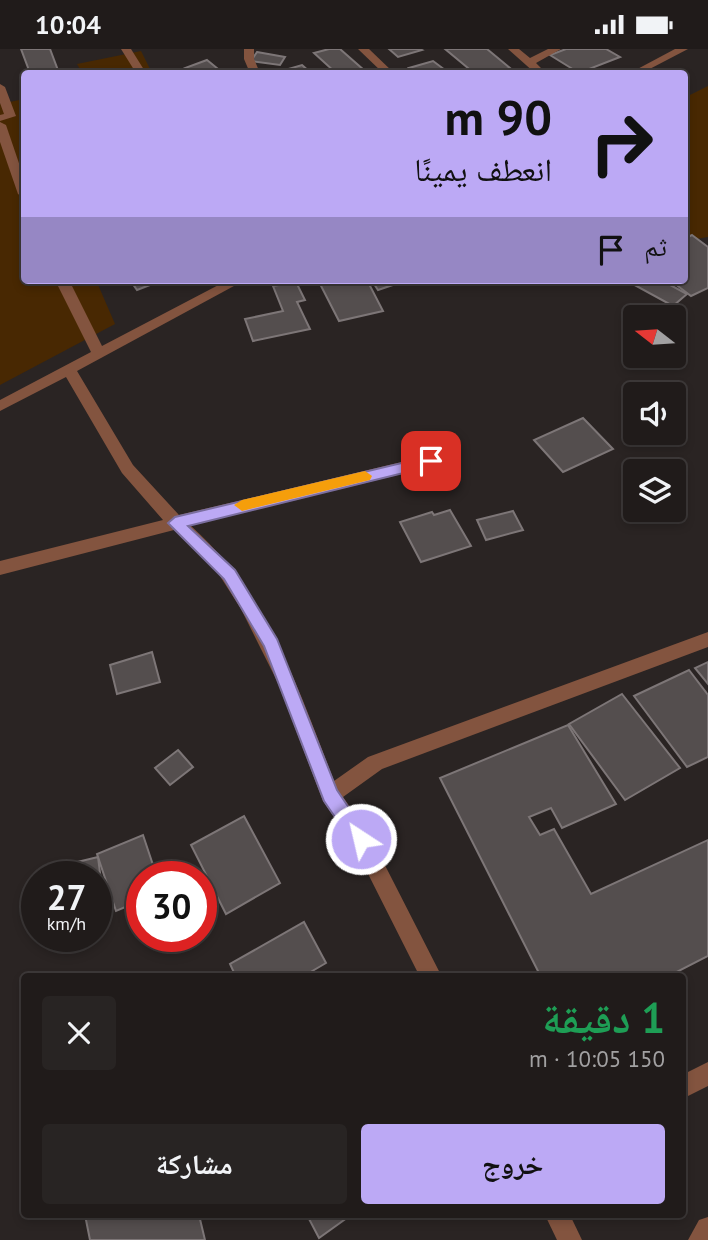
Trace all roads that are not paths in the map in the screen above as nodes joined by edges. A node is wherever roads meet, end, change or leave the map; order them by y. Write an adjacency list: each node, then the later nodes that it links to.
1 (126, 49): 8 (street)
2 (249, 49): 9 (street)
3 (363, 49): 10 (street)
4 (513, 49): 7 (street)
5 (556, 49): 7 (street)
6 (683, 49): 12 (street)
7 (529, 63): 11 (street)
8 (139, 70)
9 (254, 70)
10 (386, 70)
11 (537, 70)
12 (641, 70)
13 (0, 87): 15 (street)
14 (21, 114): 15 (street)
15 (3, 120): 16 (street)
16 (21, 183)
17 (64, 284): 19 (street)
18 (230, 284): 19 (street)
19 (99, 353): 20 (street)
20 (69, 369): 21 (street); 23 (street)
21 (0, 406)
22 (431, 461): 23 (street)
23 (175, 523): 24 (street); 26 (street)
24 (0, 568)
25 (708, 639): 26 (street)
26 (330, 795): 27 (street)
27 (430, 973)
28 (708, 1073): 29 (street)
29 (686, 1086)
30 (559, 1218): 32 (street)
31 (708, 1229): 33 (street)
32 (570, 1240)
33 (700, 1240)

